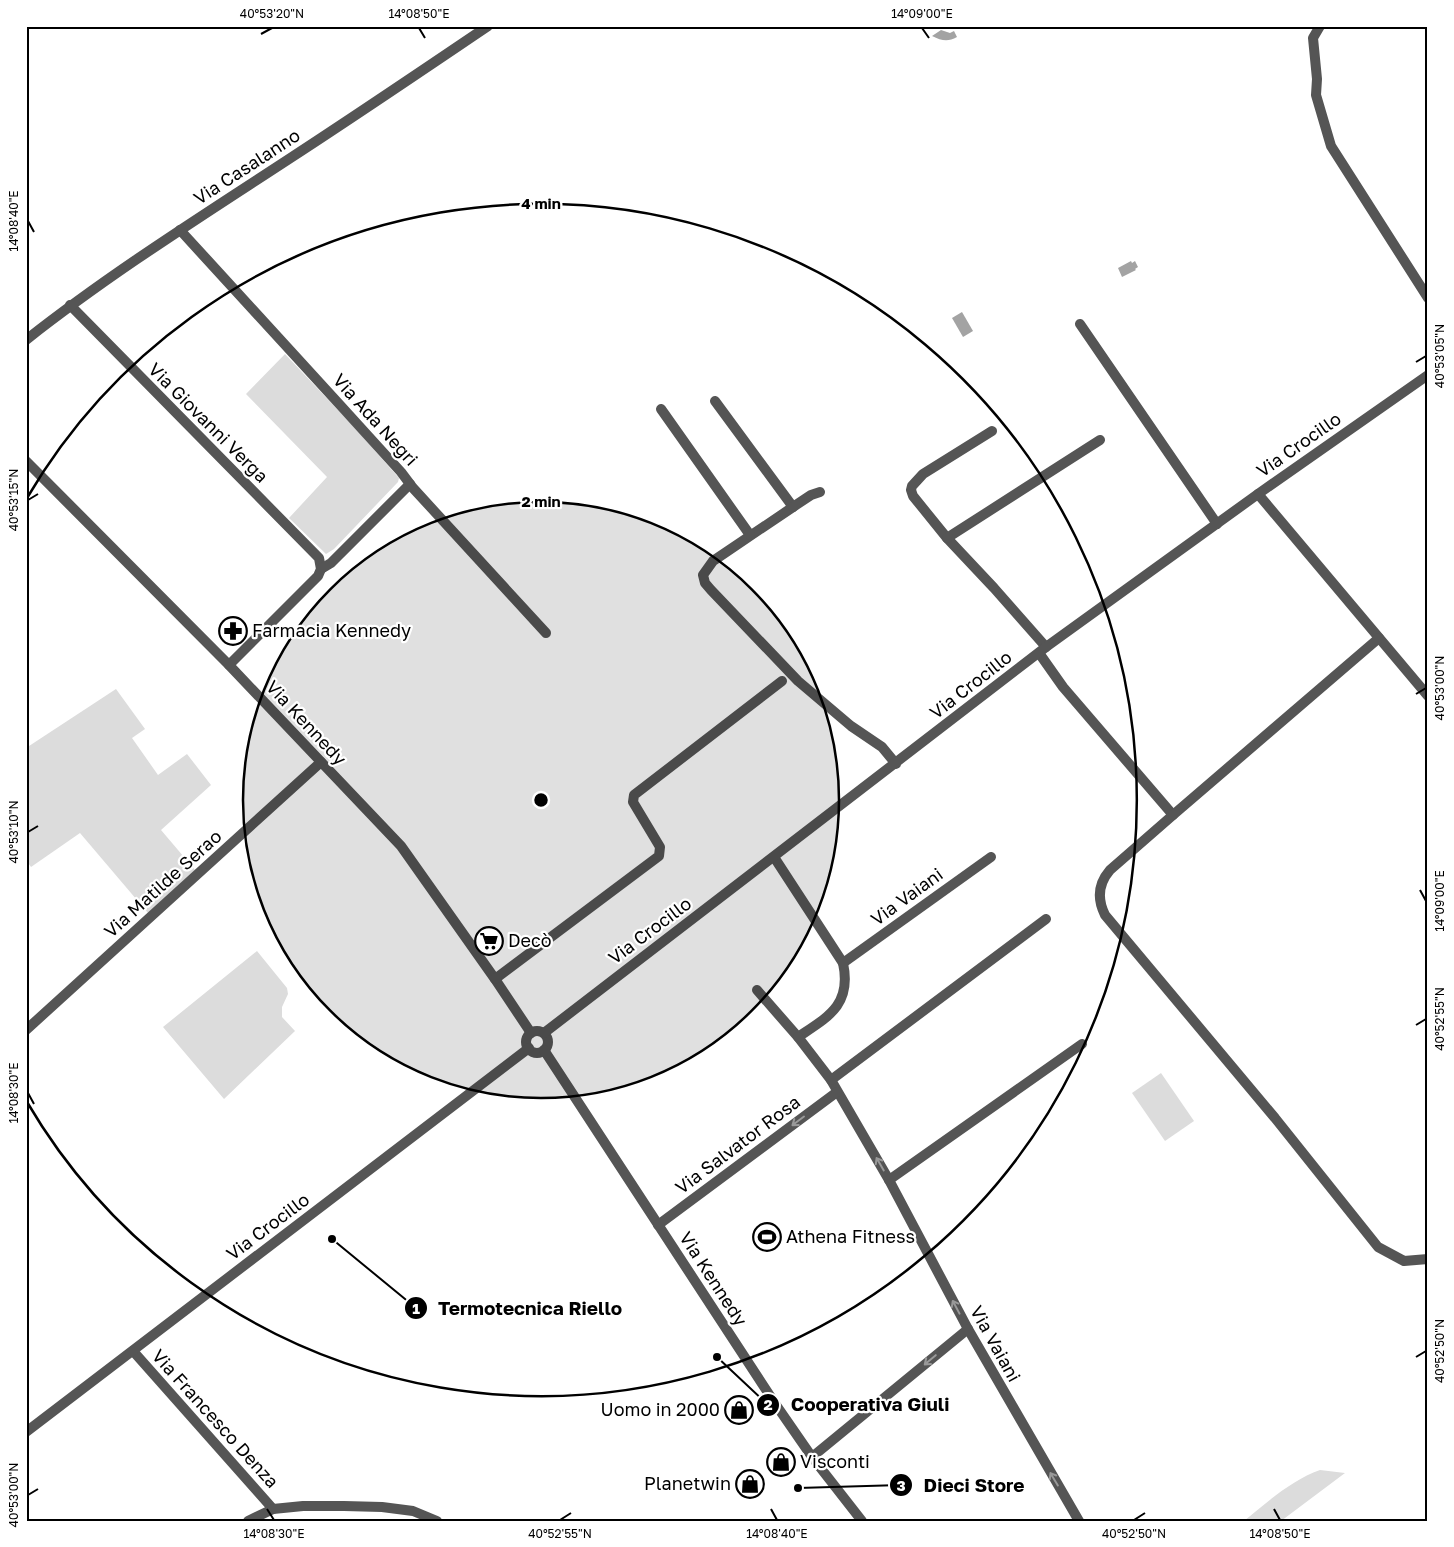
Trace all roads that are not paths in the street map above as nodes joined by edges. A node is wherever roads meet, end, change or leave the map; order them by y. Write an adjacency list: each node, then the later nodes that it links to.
1 (488, 26): 3 (street, Via Casalanno)
2 (1320, 26): 4 (street)
3 (180, 230): 5 (street, Via Casalanno); 14 (street, Via Ada Negri)
4 (1428, 298)
5 (70, 305): 7 (street, Via Casalanno); 21 (street, Via Giovanni Verga)
6 (1080, 324): 18 (street)
7 (26, 340)
8 (1428, 375): 16 (street, Via Crocillo)
9 (715, 401): 17 (street)
10 (661, 409): 19 (street)
11 (992, 431): 20 (street)
12 (1100, 440): 20 (street)
13 (26, 461): 25 (street, Via Kennedy)
14 (410, 484): 21 (street); 22 (street, Via Ada Negri)
15 (820, 492): 17 (street)
16 (1258, 494): 18 (street, Via Crocillo); 23 (street)
17 (793, 507): 19 (street)
18 (1217, 524): 24 (street, Via Crocillo)
19 (750, 535): 29 (street)
20 (946, 538): 24 (street)
21 (320, 567): 25 (street)
22 (546, 634)
23 (1379, 638): 27 (street); 30 (street)
24 (1043, 650): 29 (street, Via Crocillo); 30 (street)
25 (230, 665): 28 (street, Via Kennedy)
26 (782, 682): 35 (street)
27 (1428, 696)
28 (321, 762): 35 (street, Via Kennedy); 37 (street, Via Matilde Serao)
29 (896, 764): 31 (street, Via Crocillo)
30 (1173, 815): 48 (street)
31 (774, 857): 34 (street); 39 (street, Via Crocillo)
32 (991, 857): 34 (street, Via Vaiani)
33 (1046, 920): 44 (street)
34 (842, 963): 40 (street)
35 (495, 979): 38 (street, Via Kennedy)
36 (757, 990): 40 (street, Via Vaiani)
37 (26, 1030)
38 (531, 1033): 39 (street); 42 (street)
39 (544, 1033): 43 (street)
40 (798, 1037): 44 (street, Via Vaiani)
41 (1082, 1044): 46 (street)
42 (529, 1048): 43 (street); 50 (street, Via Crocillo)
43 (544, 1050): 47 (street, Via Kennedy)
44 (831, 1080): 45 (street, Via Vaiani)
45 (837, 1092): 46 (street, Via Vaiani, one-way to 45); 47 (street, Via Salvator Rosa, one-way to 47)
46 (889, 1180): 49 (street, Via Vaiani, one-way to 46)
47 (658, 1225): 52 (street, Via Kennedy)
48 (1428, 1259)
49 (968, 1329): 52 (street, one-way to 52); 57 (street, Via Vaiani, one-way to 49)
50 (133, 1351): 51 (street, Via Crocillo); 53 (street, Via Francesco Denza)
51 (26, 1432)
52 (812, 1457): 56 (street, Via Kennedy)
53 (273, 1509): 54 (street); 55 (street)
54 (248, 1521)
55 (437, 1521)
56 (862, 1521)
57 (1078, 1521)

